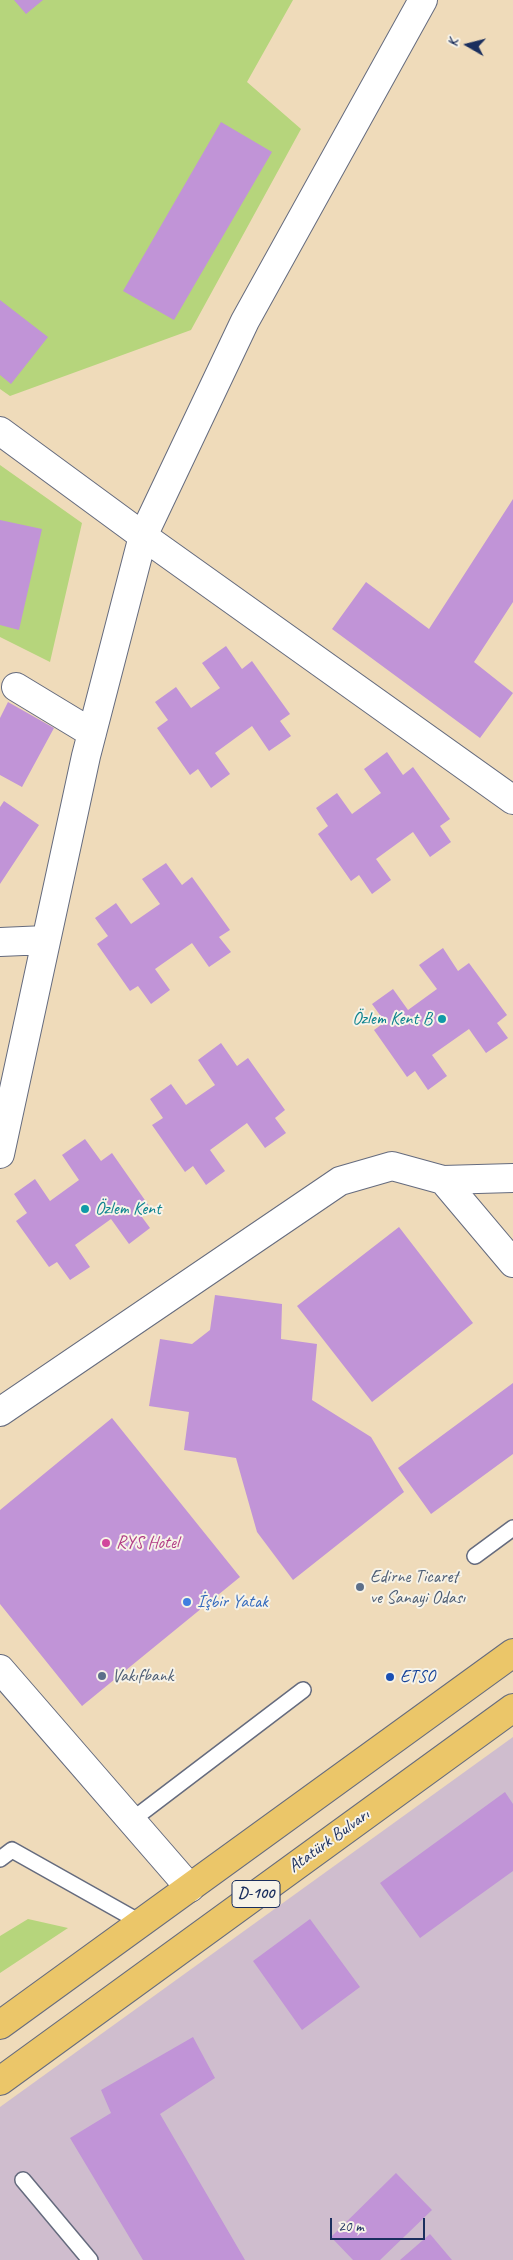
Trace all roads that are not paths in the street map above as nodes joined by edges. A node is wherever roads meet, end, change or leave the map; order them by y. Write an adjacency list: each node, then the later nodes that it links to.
1 (423, 0): 3 (street)
2 (0, 430): 3 (street)
3 (143, 536): 5 (street); 6 (street)
4 (16, 687): 5 (street)
5 (92, 733): 7 (street)
6 (513, 800)
7 (46, 940): 8 (street); 9 (street)
8 (0, 942)
9 (0, 1154)
10 (513, 1178): 11 (street)
11 (443, 1180): 12 (street); 13 (street)
12 (513, 1263)
13 (0, 1412)
14 (513, 1528): 15 (lane)
15 (475, 1556)
16 (513, 1653): 22 (main road, D-100)
17 (0, 1669): 20 (street)
18 (303, 1690): 20 (lane)
19 (513, 1708): 25 (main road, Atatürk Bulvarı / D-100)
20 (132, 1820): 22 (street)
21 (0, 1859): 23 (lane)
22 (190, 1888): 23 (main road, D-100)
23 (140, 1922): 24 (main road, D-100)
24 (0, 2024)
25 (0, 2081)
26 (23, 2180): 27 (lane)
27 (90, 2260)

